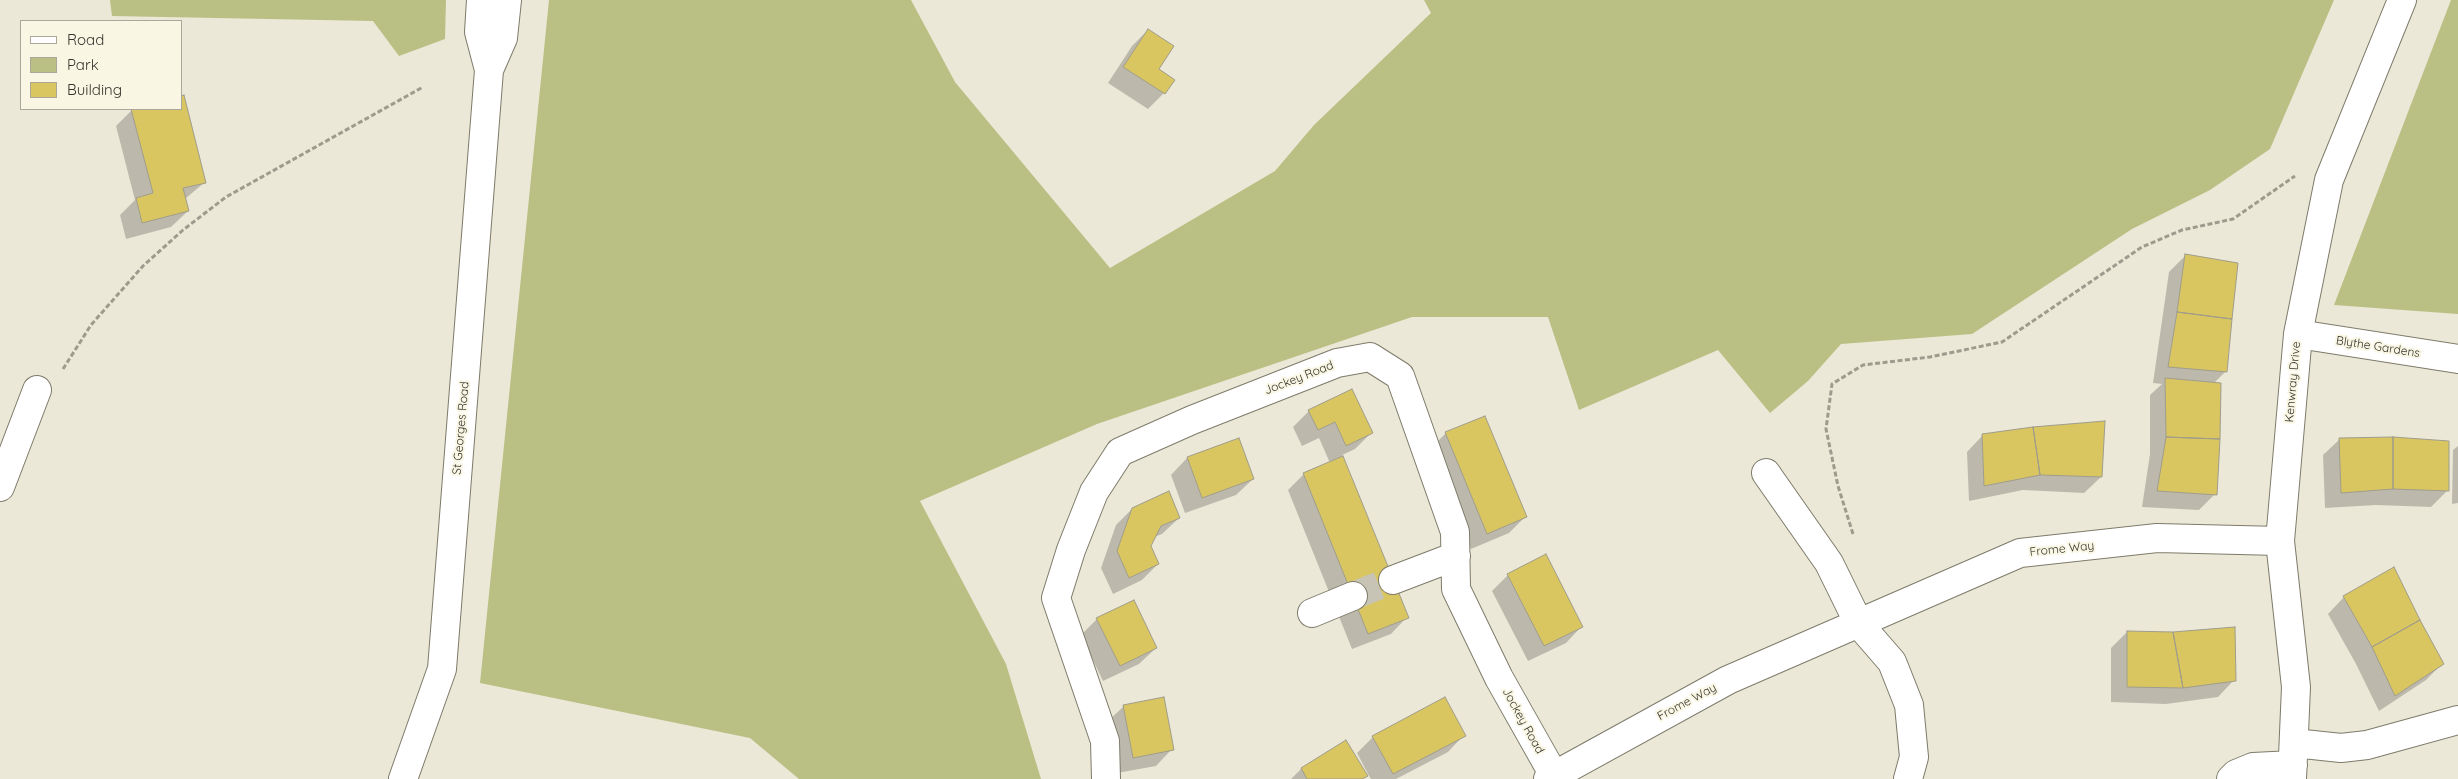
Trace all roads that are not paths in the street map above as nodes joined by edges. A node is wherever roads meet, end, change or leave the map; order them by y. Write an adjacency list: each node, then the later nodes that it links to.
1 (481, 0): 4 (street, St Georges Road)
2 (507, 0): 4 (street, St Georges Road)
3 (2402, 0): 5 (street, Kenwray Drive)
4 (489, 70): 19 (street, St Georges Road)
5 (2298, 334): 6 (street, Blythe Gardens); 10 (street, Kenwray Drive)
6 (2458, 359)
7 (37, 390): 9 (street)
8 (1766, 473): 15 (street)
9 (0, 487)
10 (2280, 541): 15 (street, Frome Way); 17 (street, Kenwray Drive)
11 (1456, 556): 12 (street); 18 (street, Jockey Road); 20 (street, Jockey Road)
12 (1393, 580)
13 (1353, 596): 14 (street)
14 (1312, 613)
15 (1859, 624): 18 (street, Frome Way); 21 (street)
16 (2458, 720): 17 (street)
17 (2293, 763): 22 (street)
18 (1552, 778)
19 (403, 779)
20 (1106, 779)
21 (1908, 779)
22 (2232, 779)

